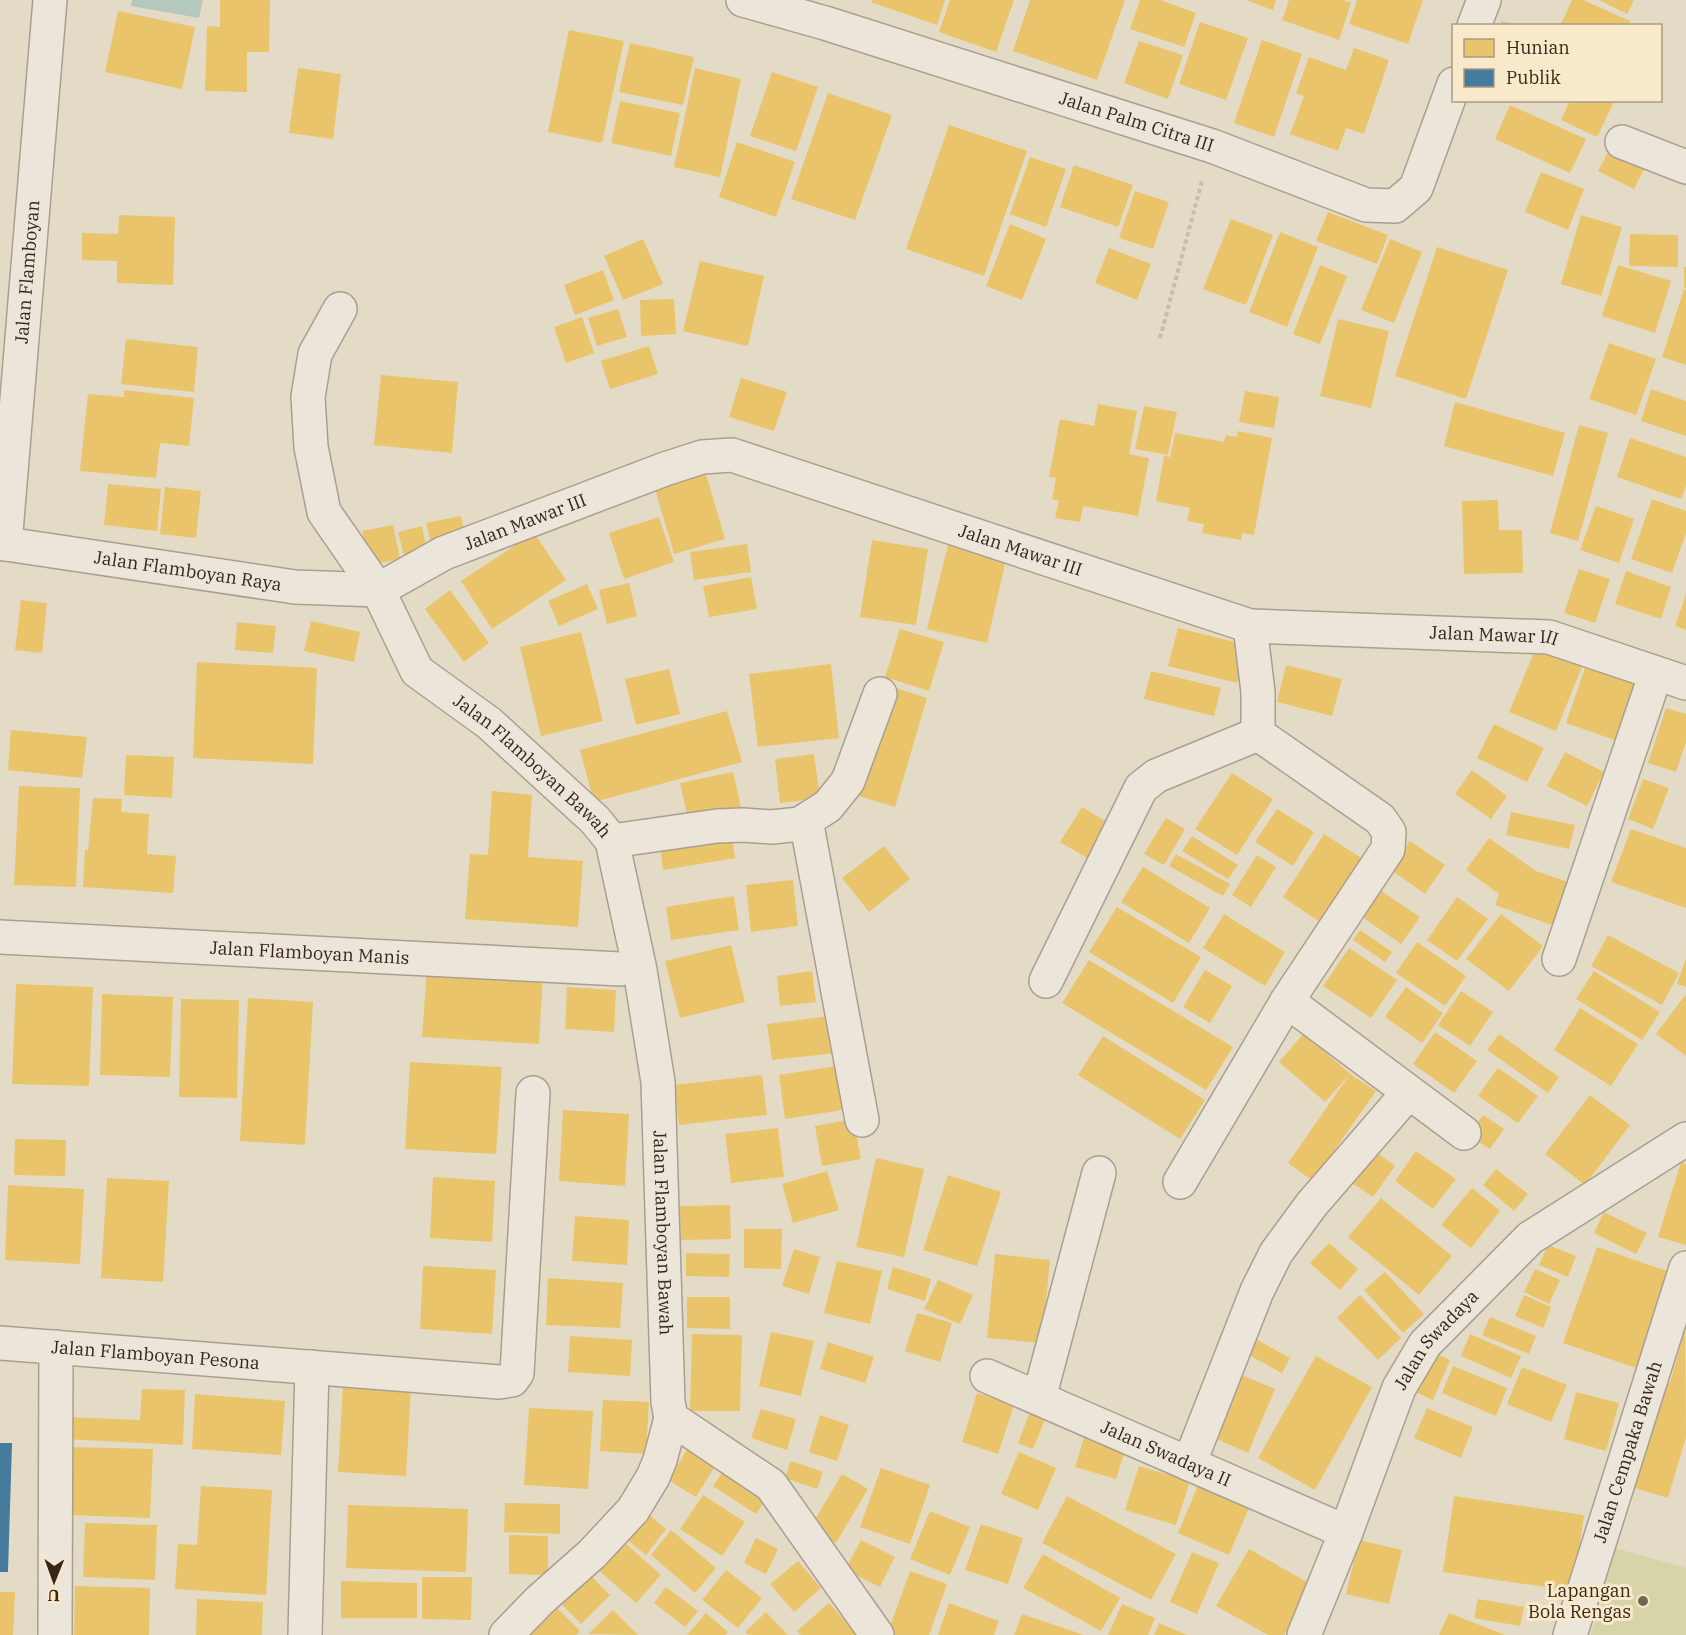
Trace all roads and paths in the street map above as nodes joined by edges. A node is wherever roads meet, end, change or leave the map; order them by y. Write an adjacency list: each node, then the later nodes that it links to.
1 (51, 0): 12 (street, Jalan Flamboyan)
2 (743, 0): 4 (street, Jalan Palm Citra III)
3 (1484, 0): 5 (street)
4 (829, 12): 8 (street, Jalan Palm Citra III)
5 (1475, 24)
6 (1452, 89): 8 (street, Jalan Palm Citra III)
7 (1622, 142): 9 (street)
8 (1212, 146): 11 (path)
9 (1686, 167)
10 (340, 309): 13 (street, Jalan Flamboyan Bawah)
11 (1160, 338)
12 (3, 544): 13 (street, Jalan Flamboyan Raya)
13 (378, 590): 14 (street, Jalan Mawar III); 19 (street, Jalan Flamboyan Bawah)
14 (1250, 626): 15 (street, Jalan Mawar III); 17 (street)
15 (1671, 678): 21 (street)
16 (880, 694): 18 (street)
17 (1258, 734): 23 (street); 24 (street)
18 (806, 820): 19 (street); 27 (street)
19 (612, 842): 38 (street, Jalan Flamboyan Bawah)
20 (0, 937): 22 (street, Jalan Flamboyan Manis)
21 (1559, 959)
22 (620, 969)
23 (1046, 981)
24 (1287, 1001): 25 (street); 31 (street)
25 (1409, 1092): 28 (street); 39 (street)
26 (533, 1093): 35 (street, Jalan Flamboyan Pesona)
27 (862, 1120)
28 (1464, 1133)
29 (1686, 1139): 40 (street, Jalan Swadaya)
30 (1099, 1173): 37 (street)
31 (1180, 1182)
32 (1686, 1268): 46 (street, Jalan Cempaka Bawah)
33 (0, 1343): 34 (street, Jalan Flamboyan Pesona)
34 (56, 1347): 35 (street, Jalan Flamboyan Pesona); 42 (street)
35 (312, 1367): 43 (street)
36 (987, 1376): 37 (street, Jalan Swadaya II)
37 (1039, 1398): 39 (street, Jalan Swadaya II)
38 (671, 1418): 41 (street); 44 (street, Jalan Flamboyan Bawah)
39 (1189, 1464): 40 (street, Jalan Swadaya II)
40 (1346, 1532): 45 (street, Jalan Swadaya)
41 (869, 1623)
42 (55, 1635)
43 (305, 1635)
44 (506, 1635)
45 (1304, 1635)
46 (1570, 1635)

